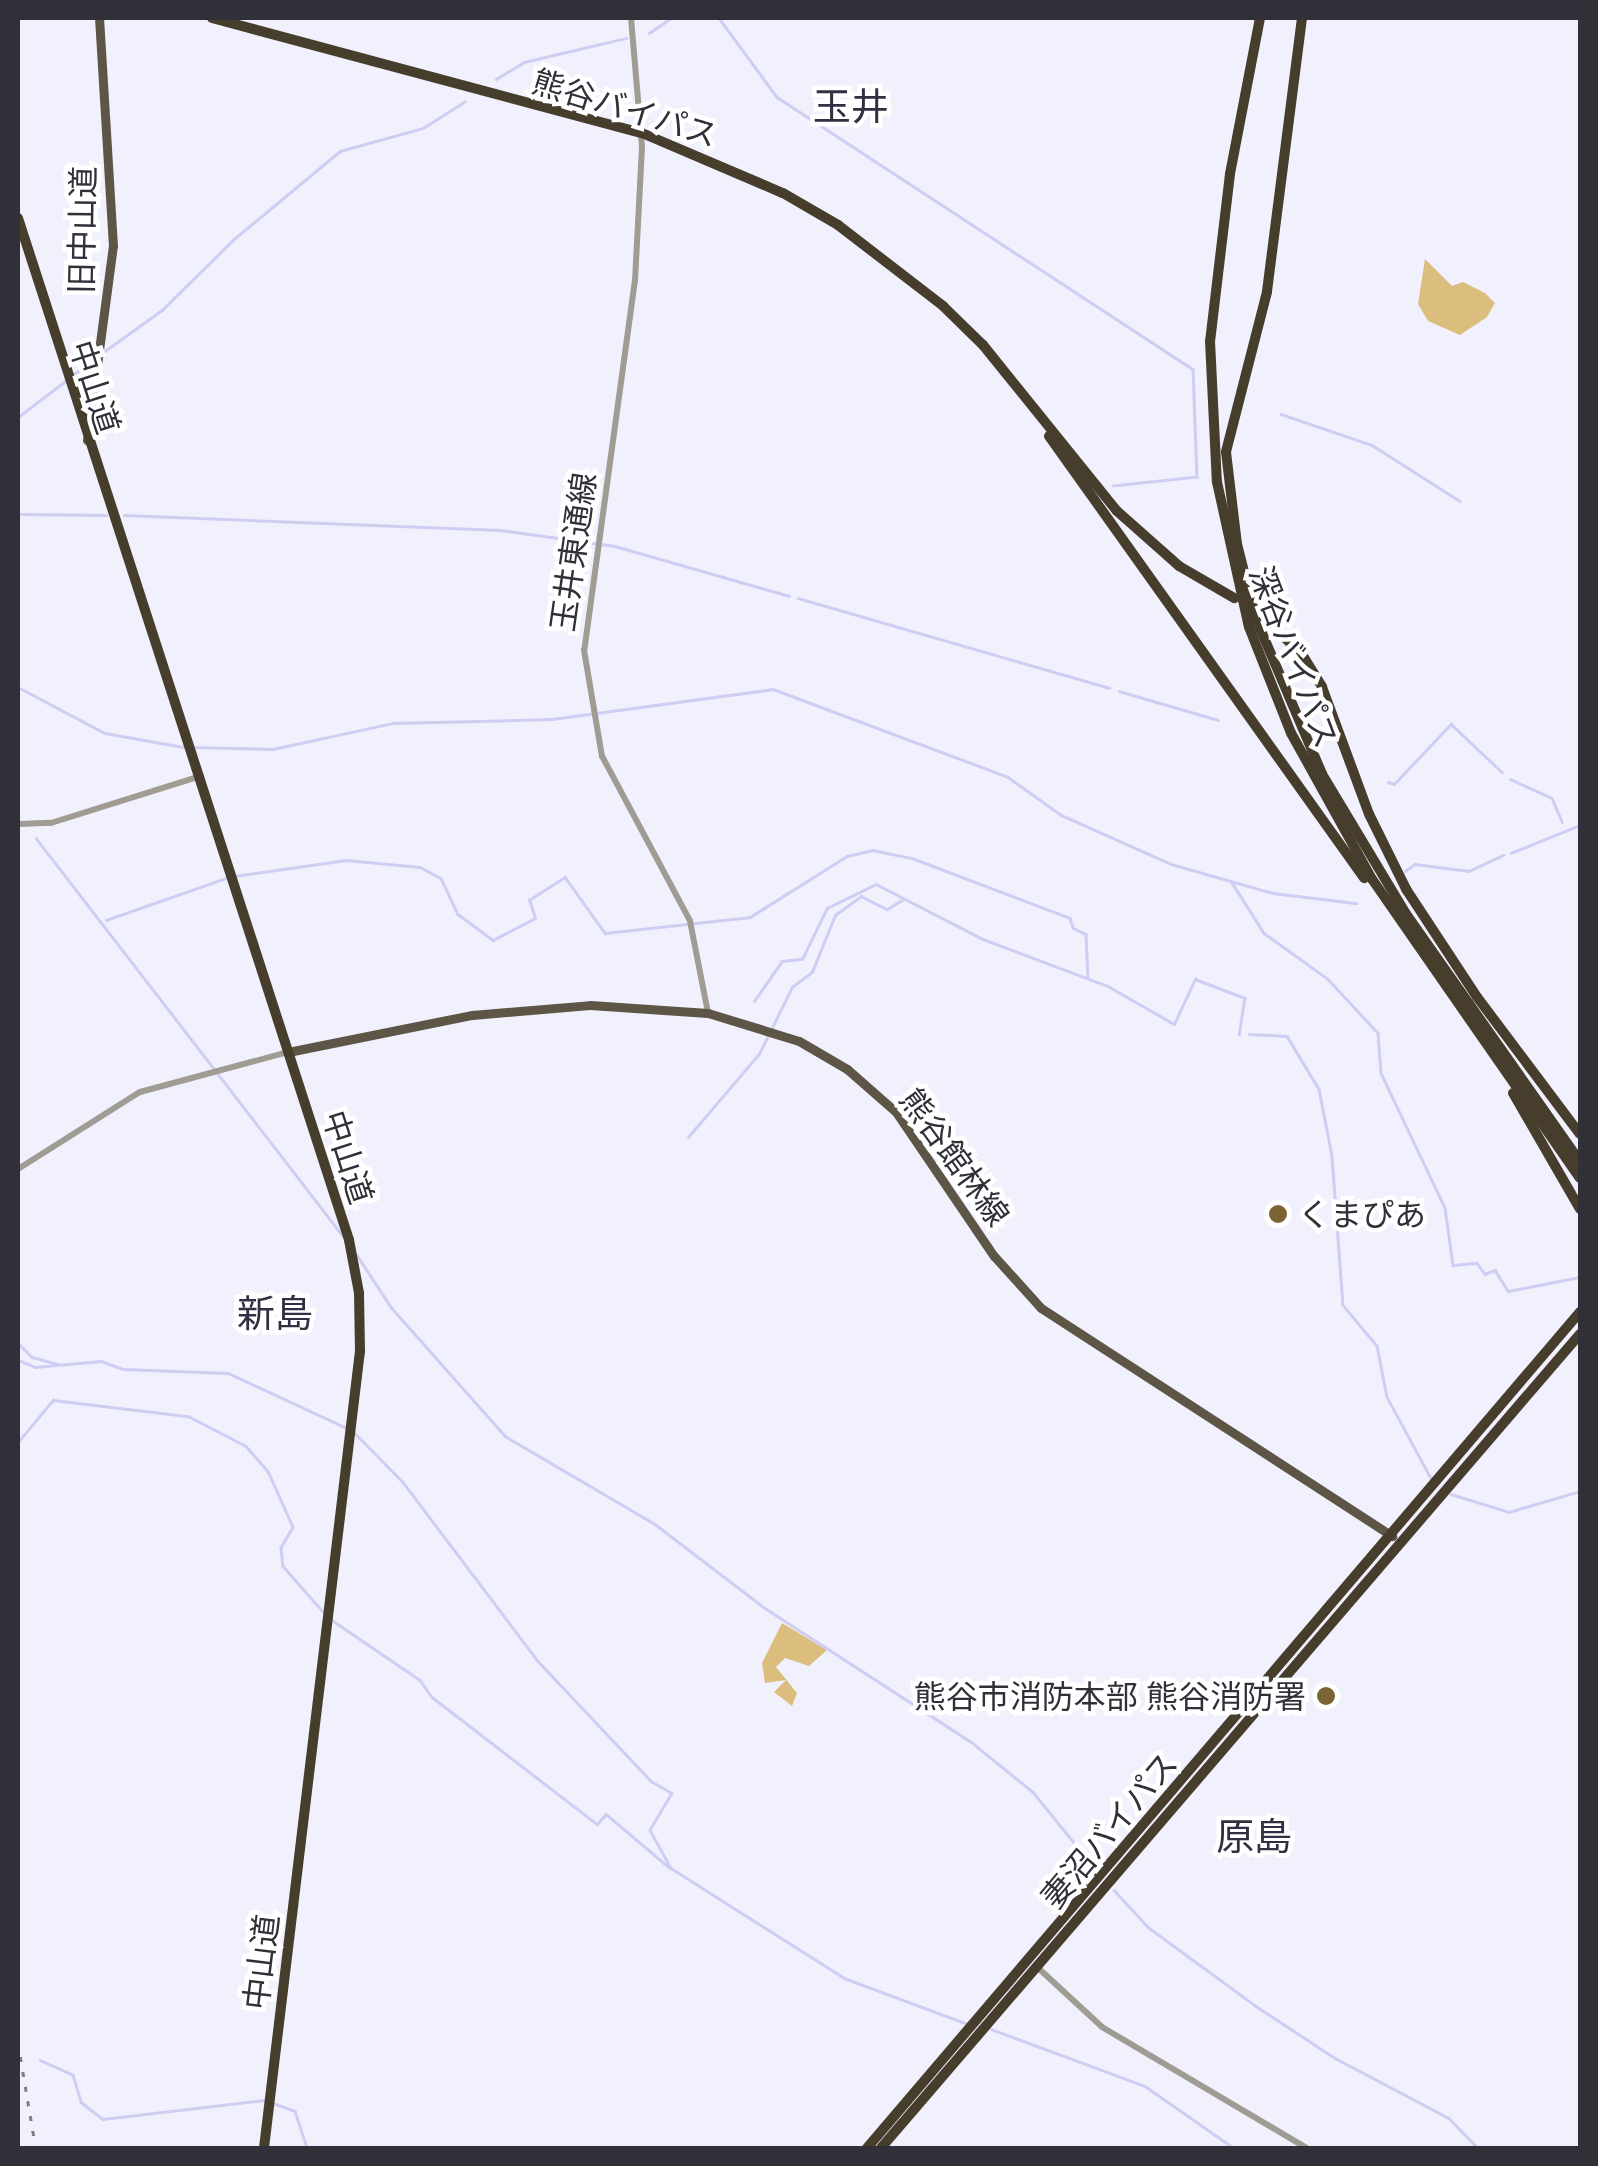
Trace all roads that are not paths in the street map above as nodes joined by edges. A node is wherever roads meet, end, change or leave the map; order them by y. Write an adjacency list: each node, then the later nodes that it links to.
1 (99, 18): 9 (main road, 旧中山道)
2 (212, 18): 6 (highway, 熊谷バイパス)
3 (631, 18): 6 (street, 玉井東通線)
4 (1260, 18): 15 (highway, 深谷バイパス)
5 (1302, 18): 14 (highway, 深谷バイパス)
6 (642, 133): 8 (highway, 熊谷バイパス); 17 (street, 玉井東通線)
7 (18, 218): 9 (highway, 中山道)
8 (1015, 385): 10 (highway); 15 (highway)
9 (86, 441): 12 (highway, 中山道)
10 (1234, 598)
11 (1263, 616): 16 (highway)
12 (198, 777): 13 (street); 18 (highway, 中山道)
13 (18, 824)
14 (1406, 914): 16 (highway); 19 (highway, 深谷バイパス)
15 (1442, 985): 19 (highway, 深谷バイパス); 24 (highway)
16 (1477, 997): 20 (highway)
17 (708, 1014): 18 (main road, 熊谷館林線); 27 (main road, 熊谷館林線)
18 (288, 1052): 22 (street); 30 (highway, 中山道)
19 (1514, 1076): 21 (highway, 深谷バイパス); 23 (highway, 深谷バイパス)
20 (1580, 1134)
21 (1580, 1162)
22 (18, 1169)
23 (1580, 1178)
24 (1580, 1209)
25 (1580, 1312): 27 (highway, 妻沼バイパス)
26 (1580, 1334): 28 (highway, 妻沼バイパス)
27 (1392, 1536): 28 (highway, 妻沼バイパス)
28 (1034, 1963): 29 (highway, 妻沼バイパス); 33 (street)
29 (972, 2035): 31 (highway, 妻沼バイパス); 32 (highway, 妻沼バイパス)
30 (264, 2148)
31 (868, 2148)
32 (881, 2148)
33 (1307, 2148)

